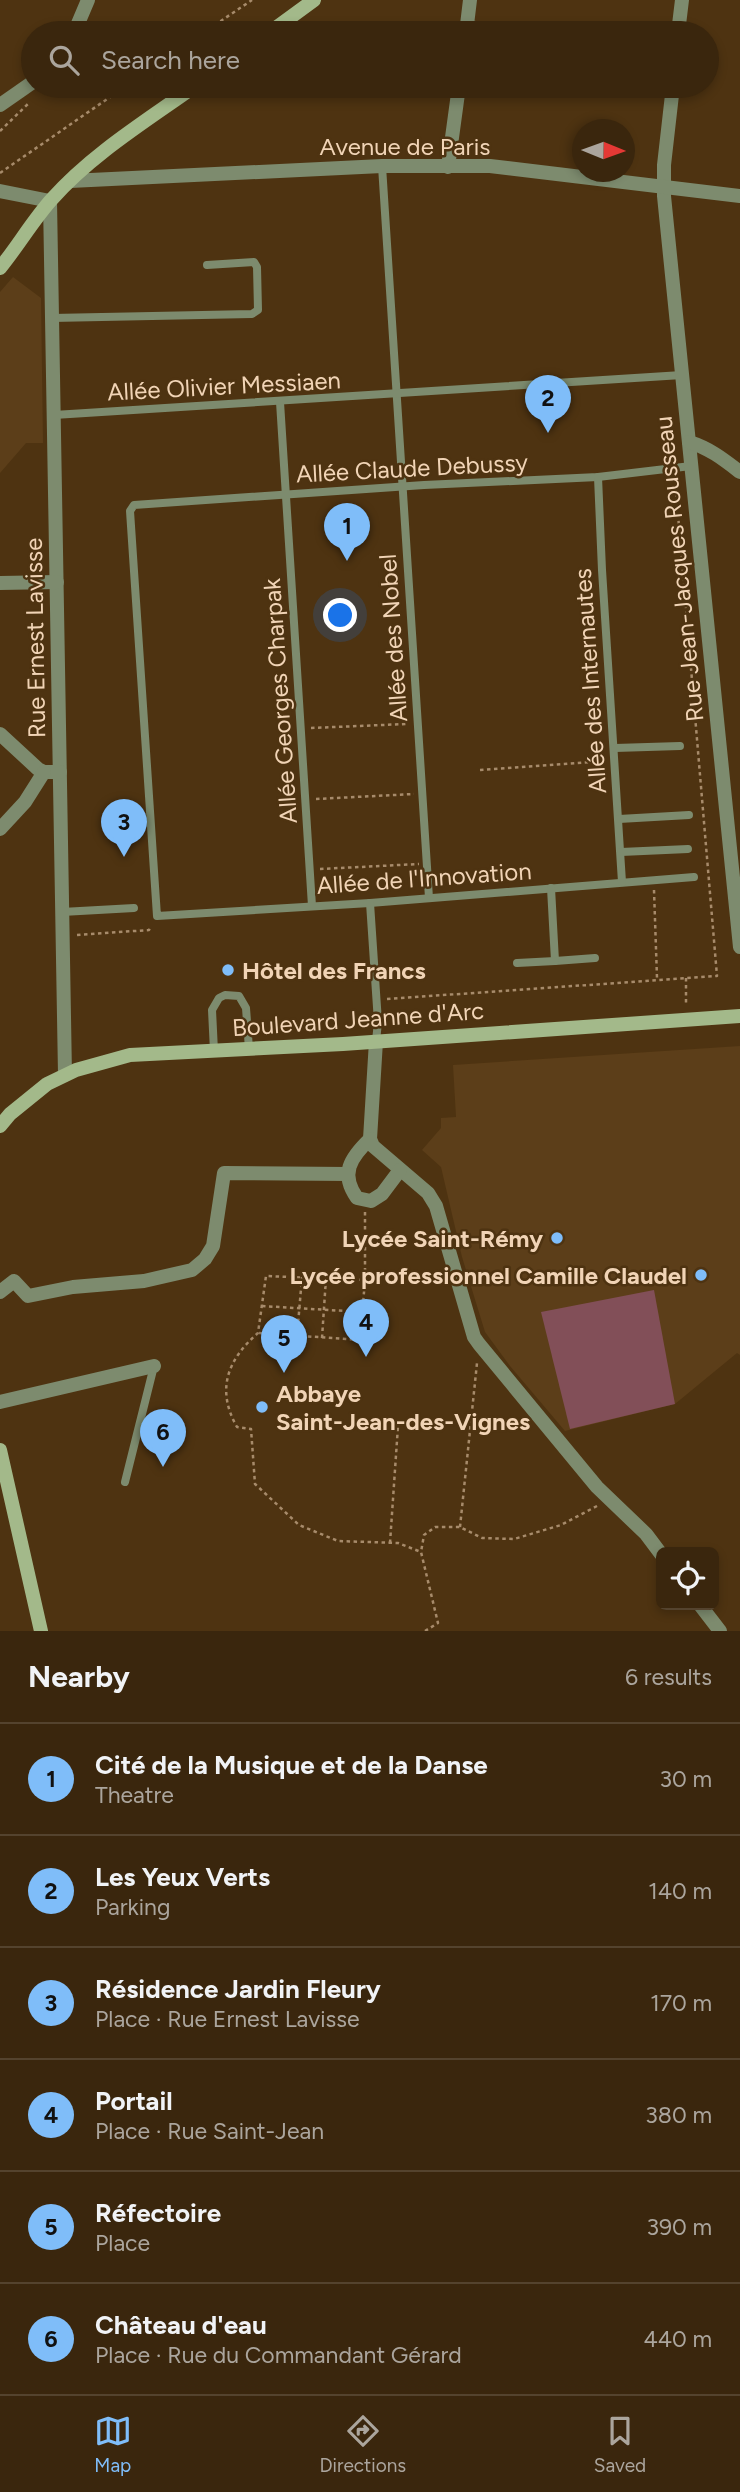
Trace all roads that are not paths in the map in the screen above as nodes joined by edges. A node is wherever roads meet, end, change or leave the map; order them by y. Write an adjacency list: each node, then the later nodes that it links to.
1 (88, 0): 5 (street)
2 (314, 0): 6 (street)
3 (470, 0): 7 (street)
4 (682, 0): 8 (street)
5 (79, 21)
6 (285, 21)
7 (467, 21)
8 (679, 21)
9 (21, 90): 13 (street)
10 (178, 98): 16 (street)
11 (457, 98): 15 (street)
12 (672, 98): 17 (street, Rue Jean-Jacques Rousseau)
13 (0, 105)
14 (382, 166): 15 (street, Avenue de Paris); 16 (street, Avenue de Paris); 25 (lane, Allée des Nobel)
15 (448, 167): 17 (street, Avenue de Paris)
16 (70, 181): 20 (street)
17 (664, 187): 19 (street, Avenue de Paris); 24 (street, Rue Jean-Jacques Rousseau)
18 (0, 191): 20 (street)
19 (740, 196)
20 (50, 201): 22 (street); 23 (street, Rue Ernest Lavisse)
21 (207, 265): 23 (lane)
22 (0, 268)
23 (52, 318): 27 (street, Rue Ernest Lavisse)
24 (682, 375): 25 (lane, Allée Olivier Messiaen); 28 (street, Rue Jean-Jacques Rousseau)
25 (397, 395): 26 (lane, Allée Olivier Messiaen); 32 (lane, Allée des Nobel)
26 (280, 402): 27 (lane, Allée Olivier Messiaen); 33 (lane, Allée Georges Charpak)
27 (54, 415): 34 (street, Rue Ernest Lavisse)
28 (689, 442): 29 (street, Rue Jean-Jacques Rousseau); 30 (street)
29 (691, 466): 31 (lane, Allée Claude Debussy); 55 (street, Rue Jean-Jacques Rousseau)
30 (740, 472)
31 (598, 477): 32 (lane, Allée Claude Debussy); 38 (lane, Allée des Internautes)
32 (402, 486): 33 (lane, Allée Claude Debussy); 49 (lane, Allée des Nobel)
33 (286, 494): 51 (lane, Allée Georges Charpak); 54 (lane, Allée Claude Debussy)
34 (57, 582): 35 (street); 40 (street, Rue Ernest Lavisse)
35 (0, 583)
36 (0, 734): 39 (street)
37 (680, 746): 38 (lane)
38 (615, 748): 42 (lane, Allée des Internautes)
39 (44, 772): 40 (street); 43 (street)
40 (60, 772): 53 (street, Rue Ernest Lavisse)
41 (689, 815): 42 (lane)
42 (619, 819): 45 (lane, Allée des Internautes)
43 (0, 829)
44 (688, 849): 45 (lane)
45 (621, 852): 47 (lane, Allée des Internautes)
46 (694, 877): 47 (lane, Allée de l'Innovation)
47 (622, 882): 48 (lane, Allée de l'Innovation)
48 (551, 888): 49 (lane, Allée de l'Innovation); 57 (lane)
49 (429, 898): 50 (lane, Allée de l'Innovation)
50 (370, 903): 51 (lane, Allée de l'Innovation); 60 (lane)
51 (312, 906): 54 (lane, Allée de l'Innovation)
52 (134, 908): 53 (lane)
53 (62, 912): 63 (street, Rue Ernest Lavisse)
54 (157, 916)
55 (740, 947)
56 (595, 958): 57 (lane)
57 (555, 961): 58 (lane)
58 (517, 963)
59 (740, 1016): 60 (street, Boulevard Jeanne d'Arc)
60 (376, 1041): 61 (street, Boulevard Jeanne d'Arc); 65 (street)
61 (249, 1049): 62 (street, Boulevard Jeanne d'Arc); 62 (lane)
62 (214, 1051): 63 (street, Boulevard Jeanne d'Arc)
63 (65, 1075): 64 (street, Boulevard Jeanne d'Arc)
64 (0, 1126)
65 (370, 1139): 66 (street); 67 (street)
66 (400, 1170): 67 (street); 73 (street)
67 (348, 1174): 68 (street)
68 (0, 1293)
69 (154, 1366): 70 (street); 72 (lane)
70 (0, 1402)
71 (0, 1450): 75 (street)
72 (125, 1482)
73 (656, 1547)
74 (704, 1610): 76 (street)
75 (41, 1631)
76 (720, 1631)

